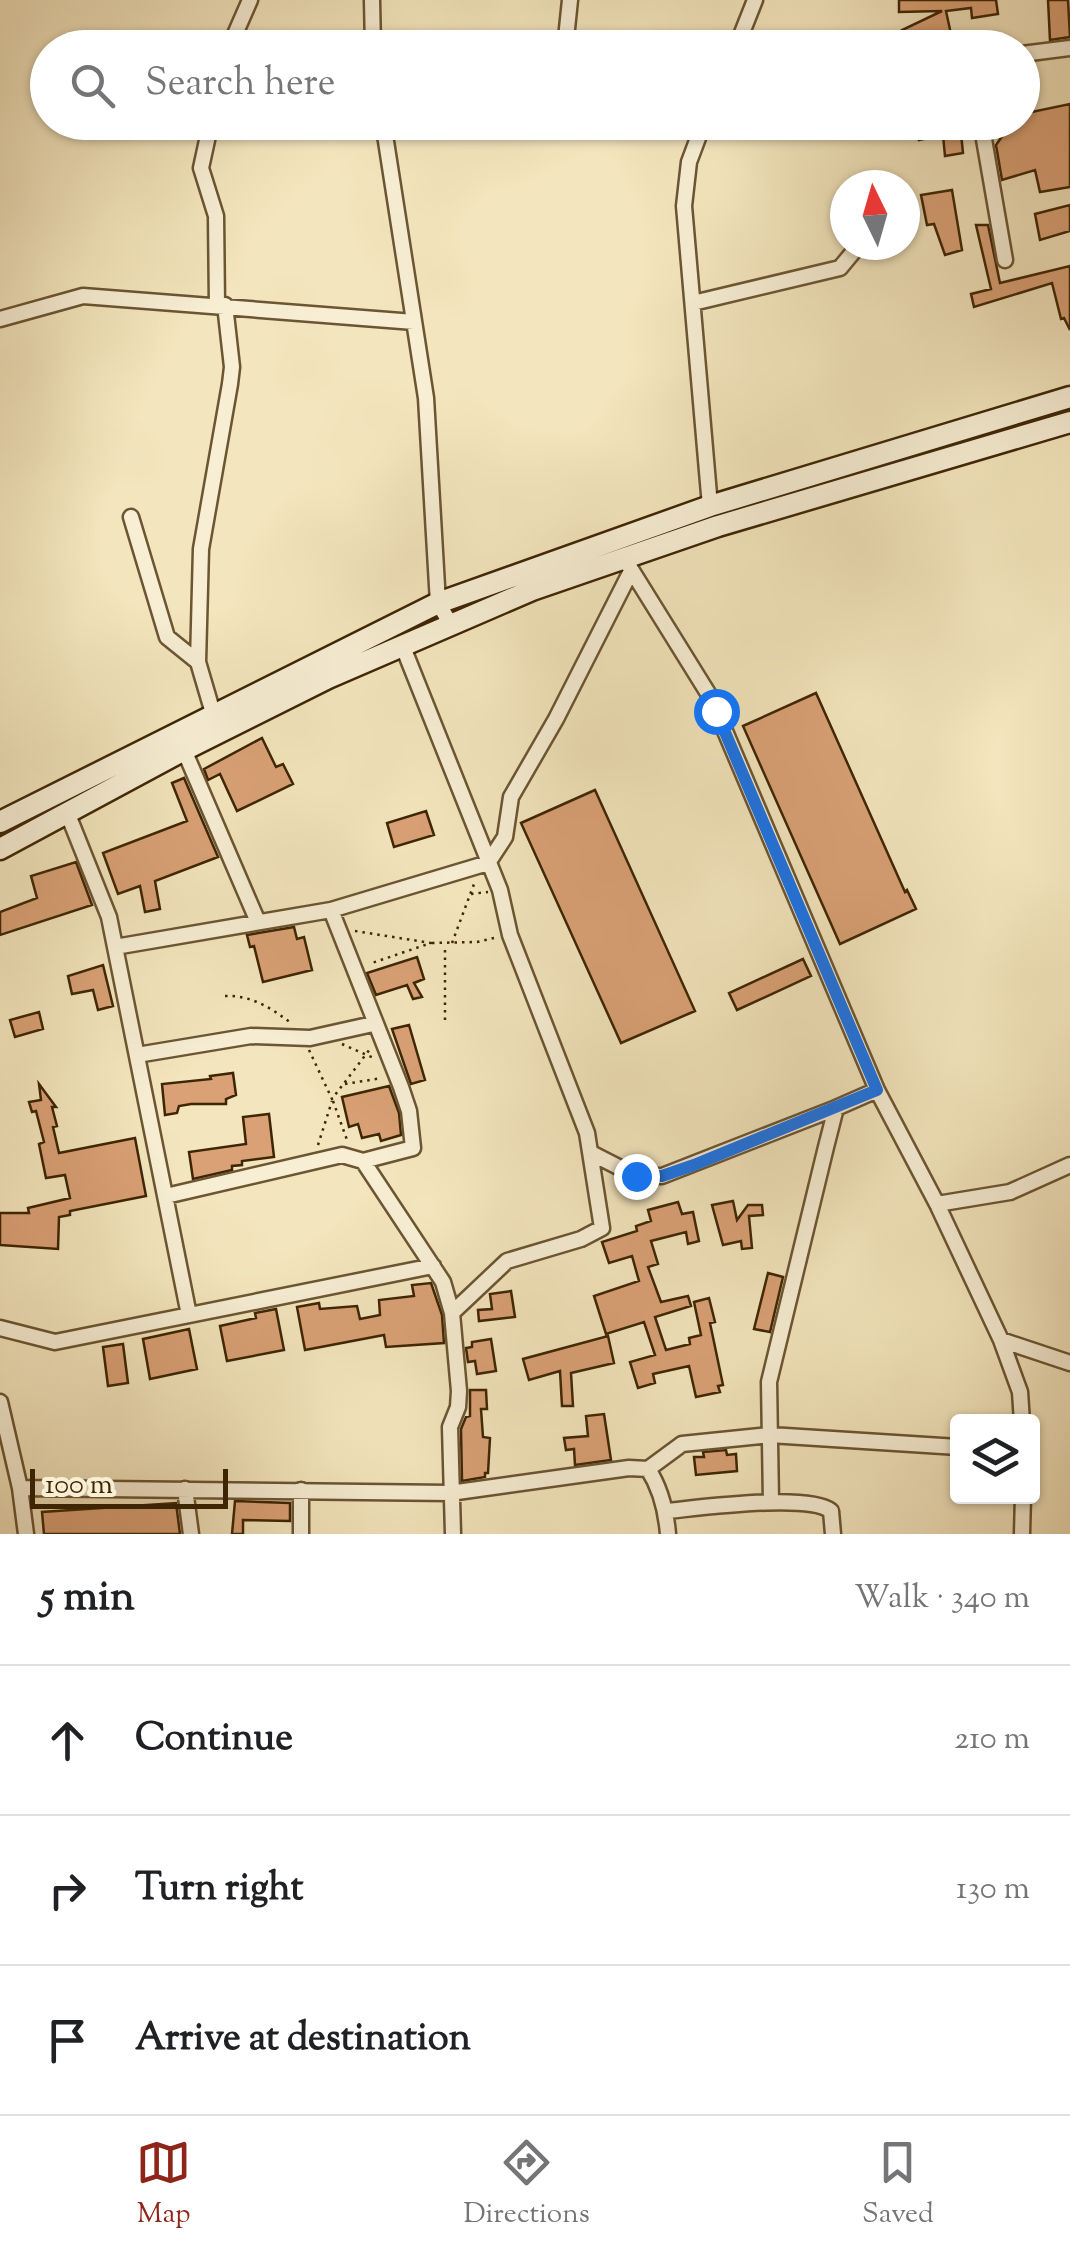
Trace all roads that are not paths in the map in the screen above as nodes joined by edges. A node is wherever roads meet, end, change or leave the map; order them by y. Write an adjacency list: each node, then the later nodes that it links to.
1 (250, 0): 5 (street)
2 (570, 0): 7 (street)
3 (755, 0): 8 (street)
4 (367, 1): 6 (street)
5 (238, 30)
6 (371, 30)
7 (567, 30)
8 (743, 30)
9 (1070, 48): 10 (street)
10 (1040, 52)
11 (207, 140): 18 (street)
12 (386, 140): 20 (street)
13 (697, 140): 17 (street)
14 (984, 140): 16 (street)
15 (847, 260): 17 (street)
16 (1005, 260)
17 (693, 303): 23 (street)
18 (221, 305): 19 (street); 20 (street); 29 (street)
19 (0, 318)
20 (414, 322): 26 (street)
21 (1070, 396): 23 (main road)
22 (1070, 422): 25 (main road)
23 (710, 506): 26 (main road)
24 (131, 517): 29 (street)
25 (628, 564): 27 (main road); 35 (street); 41 (street)
26 (438, 604): 27 (street); 30 (main road)
27 (452, 626): 28 (main road)
28 (403, 647): 31 (main road); 35 (street)
29 (198, 662): 30 (street)
30 (214, 713): 33 (main road)
31 (184, 750): 32 (main road); 37 (street)
32 (67, 812): 34 (main road); 38 (street)
33 (0, 822)
34 (0, 849)
35 (484, 864): 36 (street); 43 (street)
36 (330, 910): 37 (street); 39 (street)
37 (258, 922): 38 (street)
38 (115, 947): 40 (street)
39 (376, 1030): 40 (street); 44 (street)
40 (137, 1055): 46 (street)
41 (877, 1090): 42 (street); 47 (street)
42 (836, 1108): 43 (street); 56 (street)
43 (590, 1153): 49 (street)
44 (358, 1158): 46 (street); 48 (street)
45 (1070, 1165): 47 (street)
46 (166, 1196): 50 (street)
47 (937, 1204): 52 (street)
48 (433, 1266): 49 (street); 50 (street)
49 (452, 1313): 62 (street)
50 (190, 1315): 51 (street)
51 (0, 1328)
52 (1001, 1340): 53 (street); 55 (street)
53 (1070, 1363)
54 (0, 1402): 59 (street)
55 (1021, 1414)
56 (770, 1434): 57 (street); 58 (street); 63 (street)
57 (950, 1446)
58 (648, 1468): 62 (street); 65 (street)
59 (20, 1488): 60 (street); 66 (street)
60 (185, 1489): 61 (street); 67 (street)
61 (301, 1490): 62 (street); 68 (street)
62 (450, 1494): 69 (street)
63 (771, 1502): 65 (street); 71 (street)
64 (1023, 1504): 72 (street)
65 (666, 1511): 70 (street)
66 (26, 1534)
67 (191, 1534)
68 (302, 1534)
69 (452, 1534)
70 (668, 1534)
71 (833, 1534)
72 (1022, 1534)

